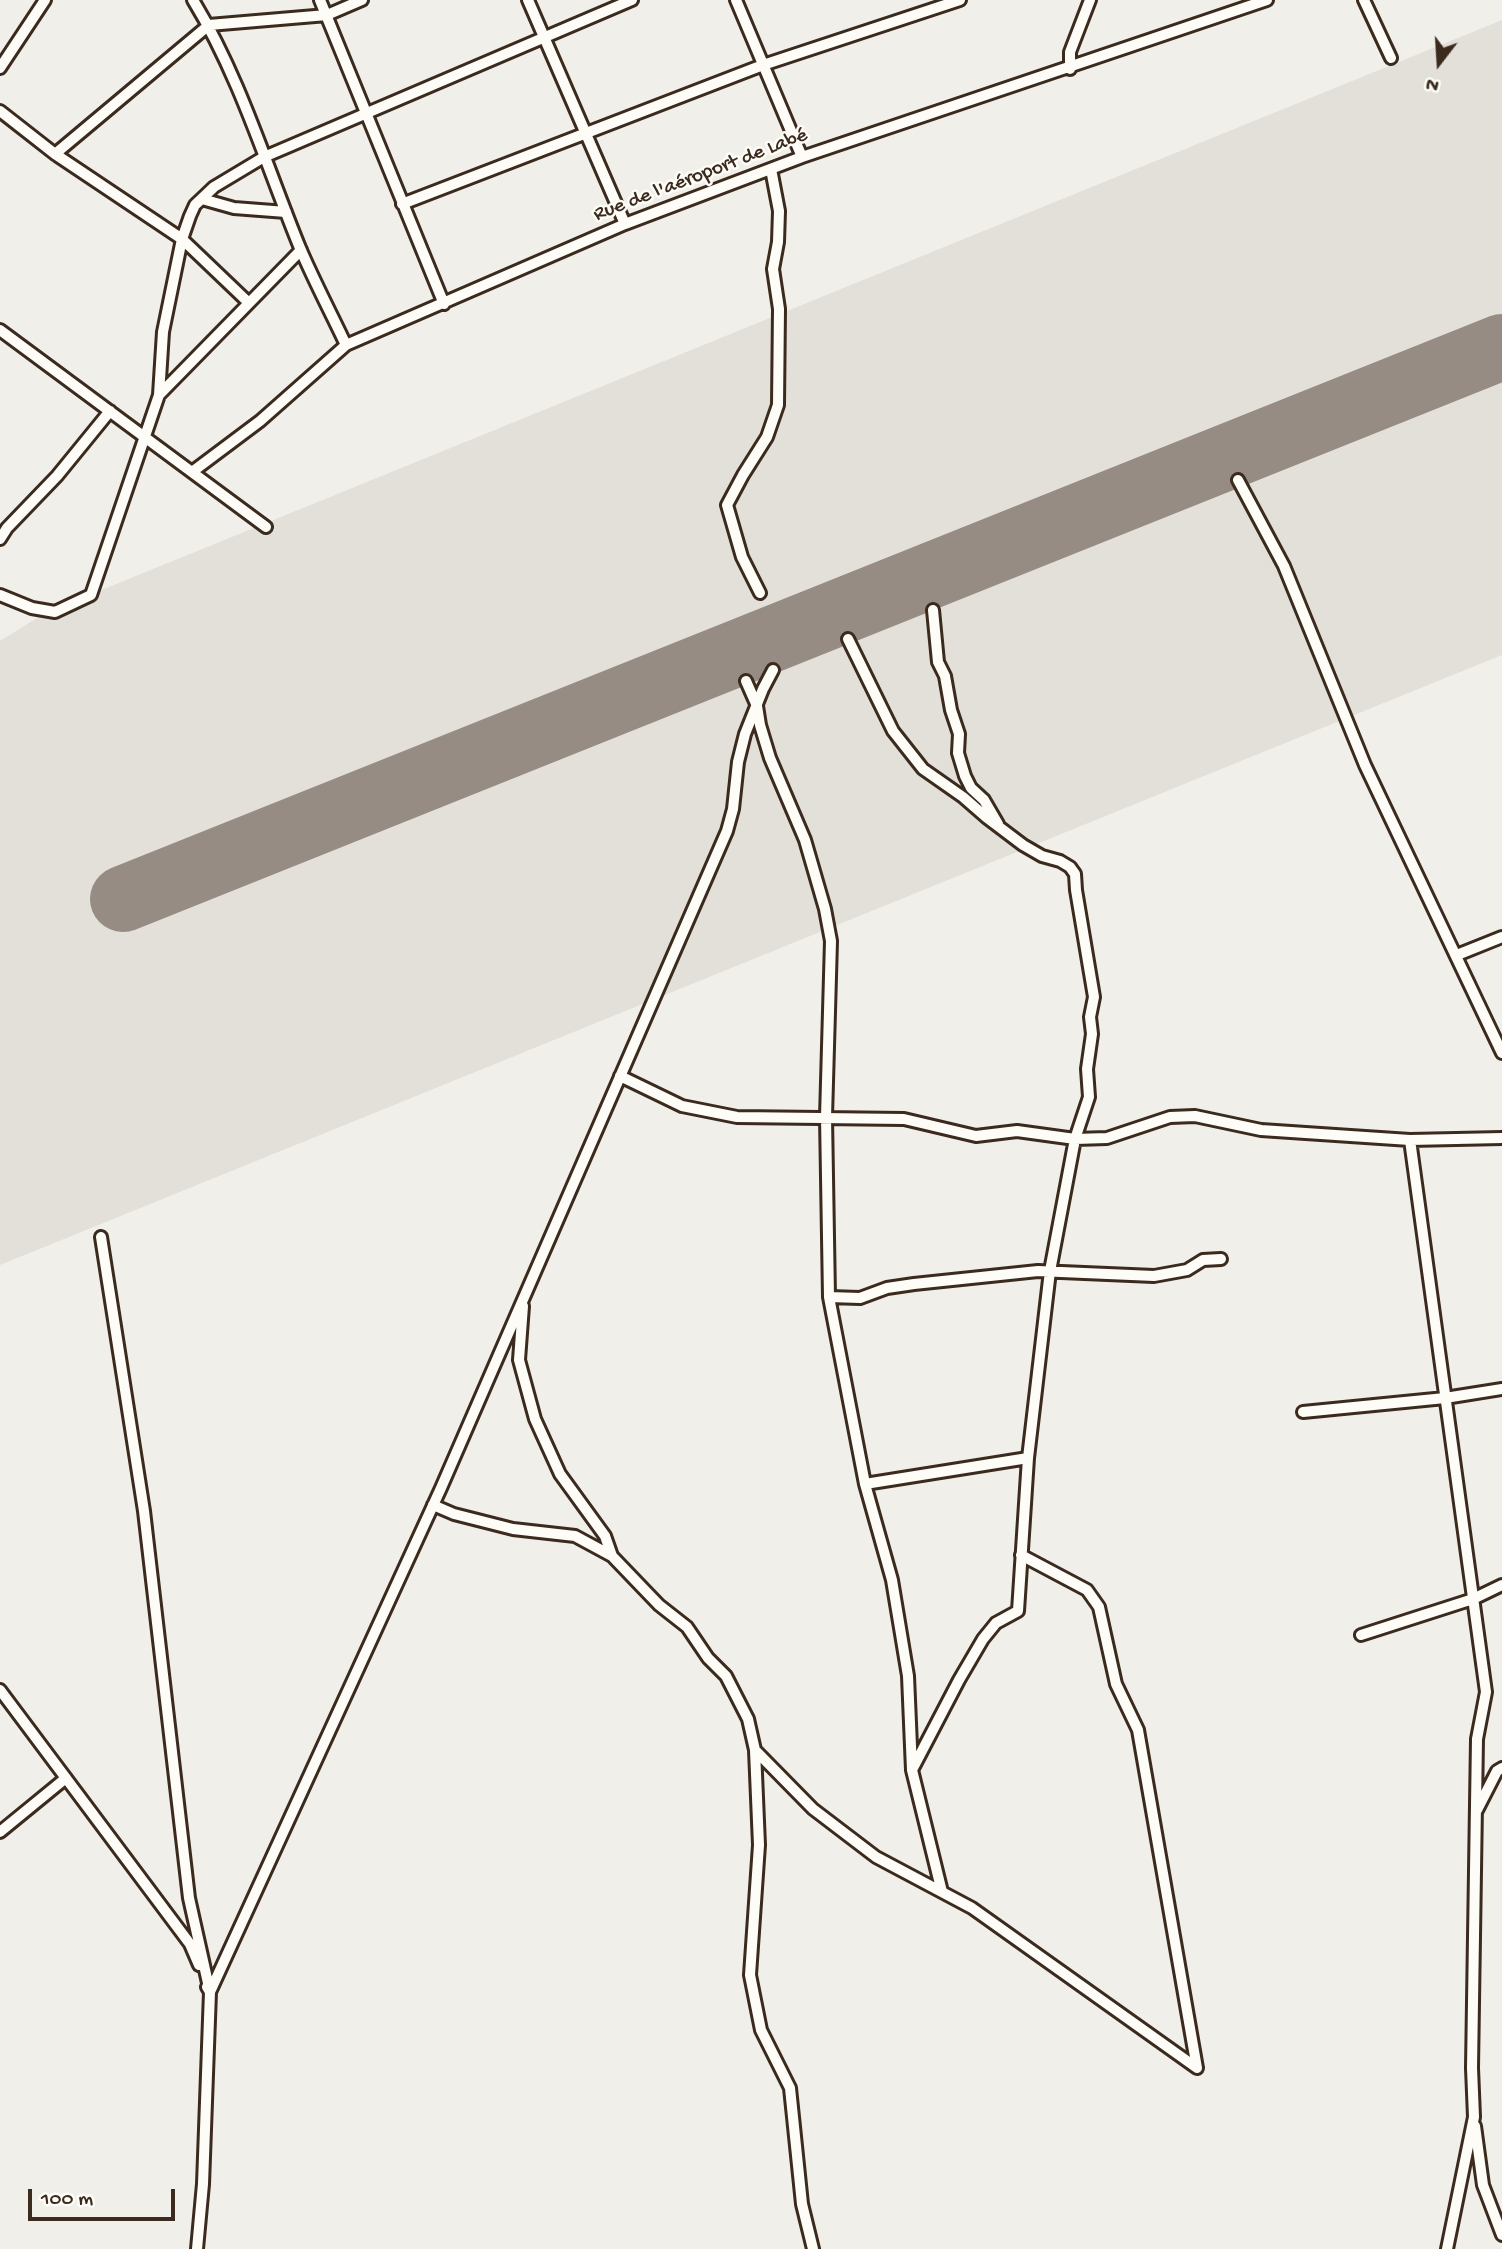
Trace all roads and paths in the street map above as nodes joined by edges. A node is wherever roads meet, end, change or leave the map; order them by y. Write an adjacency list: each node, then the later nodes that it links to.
1 (45, 0): 17 (street)
2 (193, 0): 13 (street)
3 (320, 0): 12 (street)
4 (362, 0): 12 (street)
5 (528, 0): 14 (street)
6 (632, 0): 14 (street)
7 (736, 0): 16 (street)
8 (960, 0): 16 (street)
9 (1090, 0): 18 (street)
10 (1267, 0): 18 (street, Rue de l'aéroport de Labé)
11 (1364, 0): 15 (street)
12 (327, 15): 13 (street); 20 (street)
13 (209, 25): 22 (street); 23 (street)
14 (544, 37): 20 (street); 21 (street)
15 (1391, 58)
16 (763, 65): 21 (street); 24 (street)
17 (0, 68)
18 (1070, 69): 24 (street, Rue de l'aéroport de Labé)
19 (0, 111): 22 (street)
20 (366, 113): 23 (street); 27 (street)
21 (586, 133): 27 (street); 29 (street)
22 (55, 154): 30 (street)
23 (264, 157): 26 (street); 28 (street)
24 (802, 158): 25 (street, Rue de l'aéroport de Labé)
25 (771, 169): 29 (street, Rue de l'aéroport de Labé); 43 (street)
26 (202, 198): 28 (street); 30 (street)
27 (402, 204): 33 (street)
28 (286, 212): 31 (street)
29 (625, 224): 33 (street, Rue de l'aéroport de Labé)
30 (181, 239): 32 (street); 36 (street)
31 (301, 250): 32 (street); 35 (street)
32 (249, 303): 36 (street)
33 (444, 304): 35 (street, Rue de l'aéroport de Labé)
34 (0, 330): 37 (street)
35 (346, 345): 39 (street, Rue de l'aéroport de Labé)
36 (159, 395): 38 (street)
37 (110, 411): 38 (street); 42 (street)
38 (145, 437): 39 (street); 44 (street)
39 (192, 472): 41 (street)
40 (1238, 480): 52 (street)
41 (266, 527)
42 (0, 538)
43 (760, 593)
44 (0, 595)
45 (933, 610): 50 (street)
46 (848, 639): 50 (street)
47 (773, 670): 49 (street)
48 (746, 681): 49 (street)
49 (757, 706): 54 (street); 55 (street)
50 (1002, 829): 57 (street)
51 (1502, 937): 52 (street)
52 (1457, 955): 53 (street)
53 (1502, 1053)
54 (620, 1076): 55 (street); 62 (street)
55 (826, 1117): 57 (street); 63 (street)
56 (1502, 1138): 58 (street)
57 (1075, 1139): 58 (street); 61 (street)
58 (1410, 1140): 65 (street)
59 (101, 1237): 83 (street)
60 (1220, 1259): 61 (street)
61 (1050, 1271): 63 (street); 67 (street)
62 (524, 1297): 69 (street); 71 (street)
63 (829, 1297): 68 (street)
64 (1502, 1389): 65 (street)
65 (1445, 1398): 66 (street); 73 (street)
66 (1303, 1412)
67 (1028, 1458): 68 (street); 70 (street)
68 (865, 1484): 78 (street)
69 (433, 1505): 71 (street); 83 (street)
70 (1021, 1555): 78 (street); 82 (street)
71 (612, 1556): 76 (street)
72 (1502, 1585): 73 (street)
73 (1473, 1599): 74 (street); 80 (street)
74 (1361, 1634)
75 (0, 1690): 79 (street)
76 (755, 1750): 82 (street); 87 (street)
77 (1502, 1768): 80 (street)
78 (912, 1770): 82 (street)
79 (66, 1778): 81 (street); 83 (street)
80 (1476, 1812): 84 (street)
81 (0, 1832)
82 (942, 1892)
83 (210, 1992): 86 (street)
84 (1474, 2117): 85 (street); 88 (street)
85 (1502, 2235)
86 (197, 2249)
87 (813, 2249)
88 (1447, 2249)

